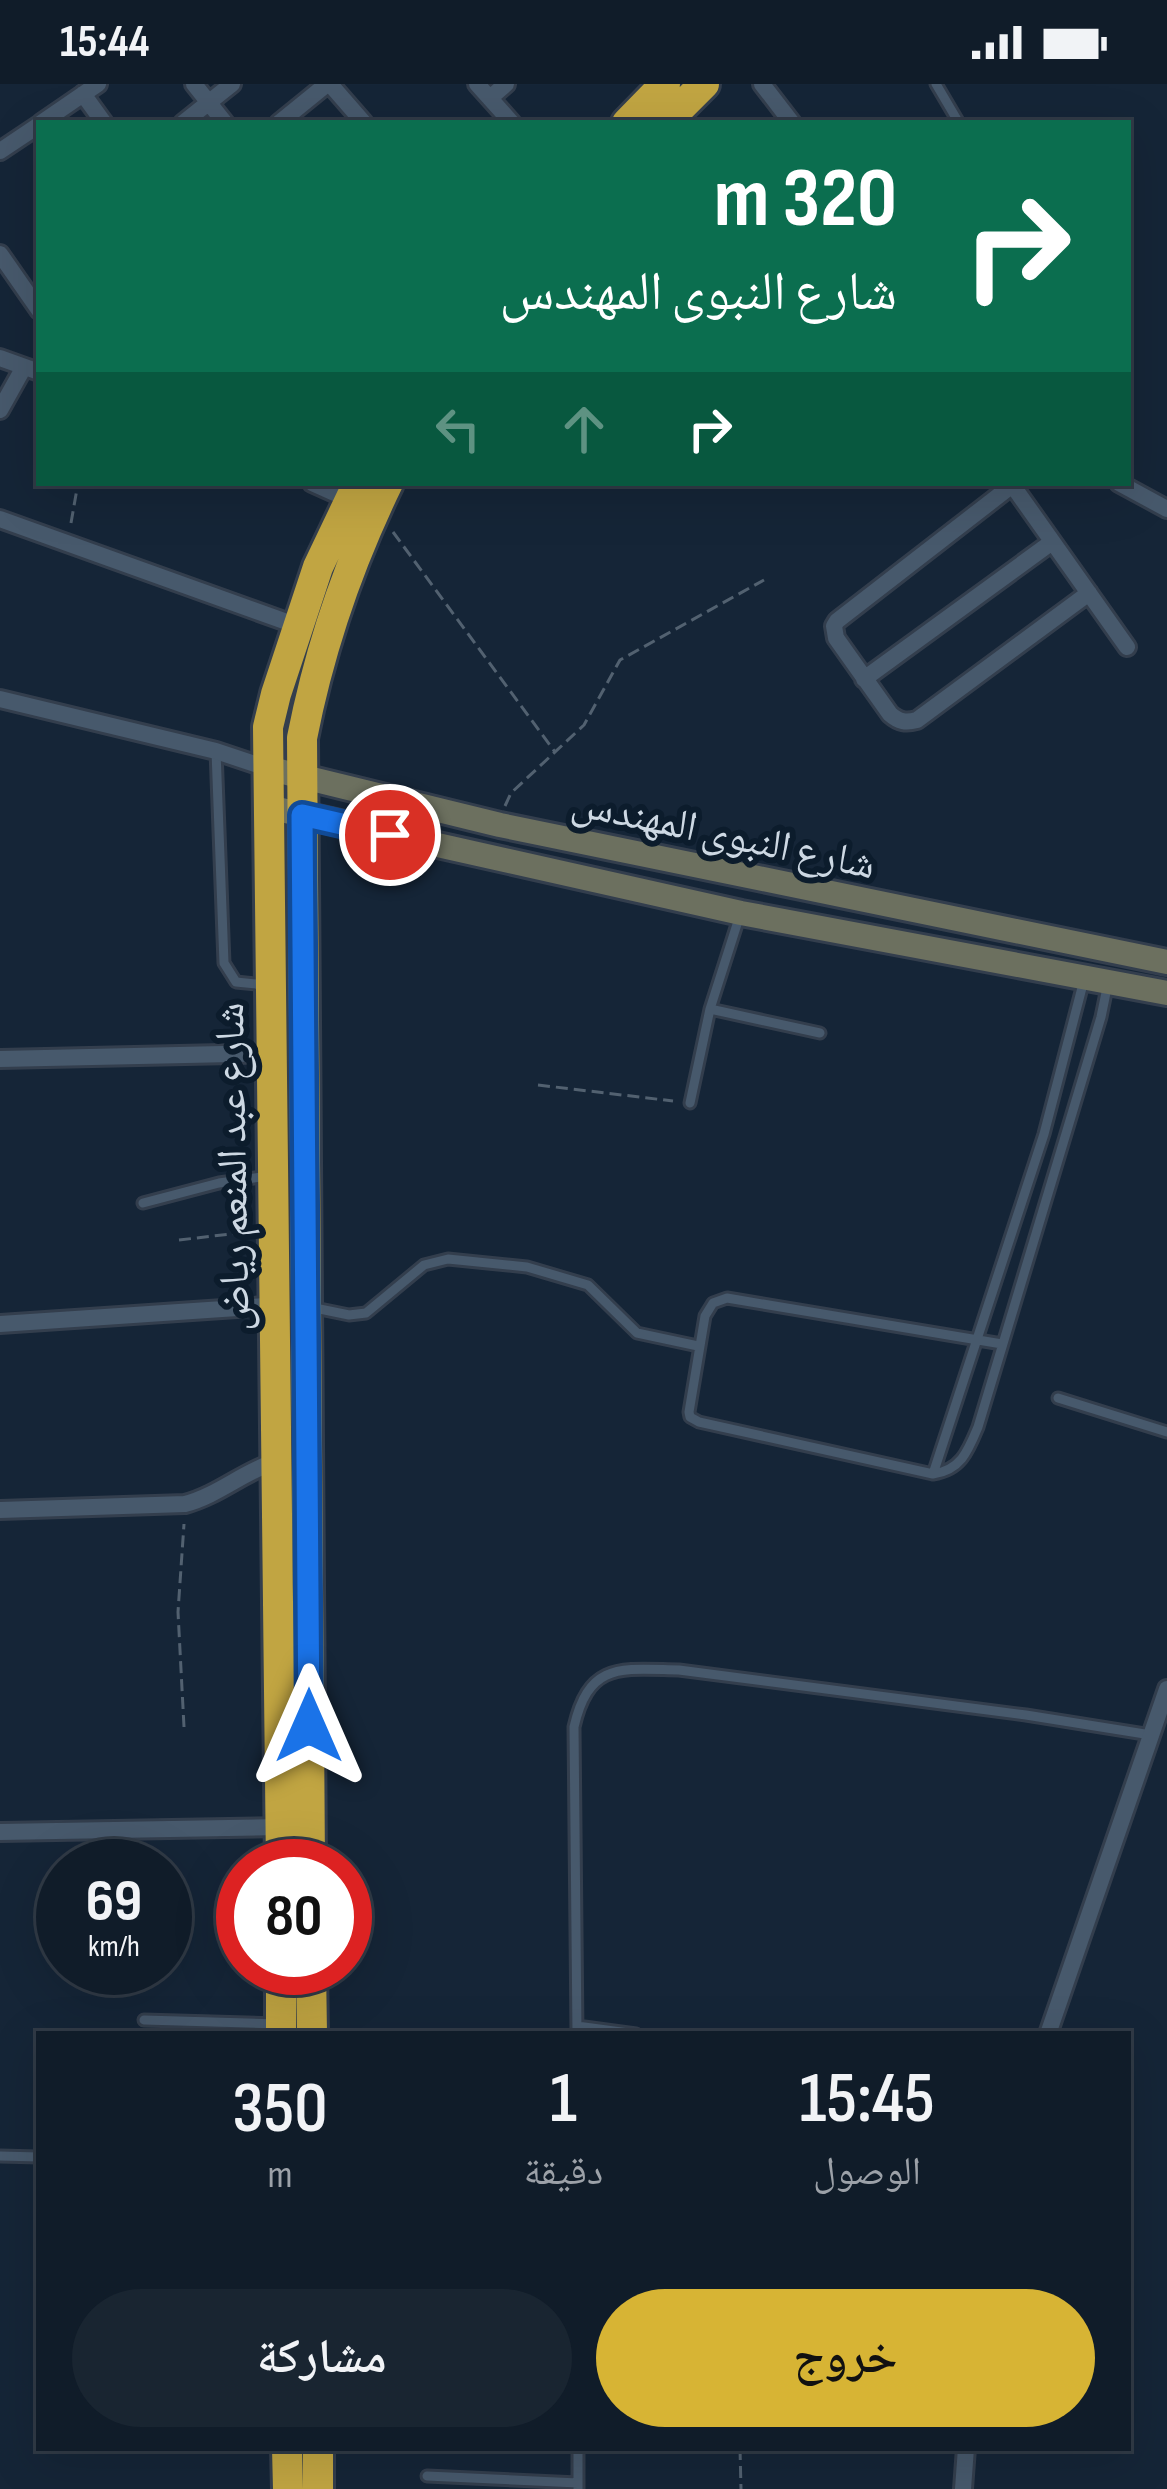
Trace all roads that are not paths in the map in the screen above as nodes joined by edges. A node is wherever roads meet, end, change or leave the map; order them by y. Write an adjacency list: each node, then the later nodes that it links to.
1 (194, 84): 12 (street)
2 (232, 84): 12 (street)
3 (329, 84): 17 (street); 18 (street)
4 (476, 84): 11 (street)
5 (506, 84): 11 (street)
6 (665, 84): 20 (highway)
7 (704, 84): 21 (highway)
8 (762, 84): 22 (street)
9 (936, 84): 23 (lane)
10 (91, 89): 13 (street); 14 (street)
11 (490, 98): 19 (street)
12 (209, 103): 15 (street); 16 (street)
13 (46, 120)
14 (103, 120)
15 (187, 120)
16 (223, 120)
17 (283, 120)
18 (361, 120)
19 (509, 120)
20 (630, 120)
21 (668, 120)
22 (791, 120)
23 (957, 120)
24 (36, 127): 25 (street)
25 (0, 152)
26 (0, 254): 27 (street)
27 (36, 306)
28 (0, 358): 29 (street)
29 (31, 369): 30 (street)
30 (0, 410)
31 (329, 486): 35 (street)
32 (1011, 486): 42 (street)
33 (1015, 486): 38 (street)
34 (1125, 486): 36 (street)
35 (368, 493): 40 (highway, شارع عبد المنعم رياض); 46 (highway, شارع عبد المنعم رياض)
36 (1167, 509)
37 (0, 519): 40 (street)
38 (1052, 542): 39 (street); 42 (street)
39 (1089, 593): 41 (street); 42 (street)
40 (298, 626): 45 (highway, شارع عبد المنعم رياض)
41 (1127, 647)
42 (864, 679)
43 (0, 699): 44 (street)
44 (216, 751): 45 (street); 54 (lane)
45 (267, 768): 46 (street, شارع النبوى المهندس); 47 (highway, شارع عبد المنعم رياض)
46 (301, 776): 48 (highway, شارع عبد المنعم رياض); 49 (street, شارع النبوى المهندس)
47 (268, 807): 48 (street, شارع النبوى المهندس); 54 (highway, شارع عبد المنعم رياض)
48 (302, 815): 50 (street, شارع النبوى المهندس); 61 (highway, شارع عبد المنعم رياض)
49 (752, 877): 50 (street); 51 (street, شارع النبوى المهندس)
50 (741, 913): 53 (street, شارع النبوى المهندس); 56 (lane)
51 (1079, 946): 52 (street, شارع النبوى المهندس); 53 (street)
52 (1167, 962)
53 (1088, 980): 55 (street, شارع النبوى المهندس); 63 (lane); 64 (lane)
54 (271, 985): 58 (highway, شارع عبد المنعم رياض)
55 (1167, 993)
56 (710, 1010): 57 (lane); 60 (lane)
57 (820, 1033)
58 (273, 1053): 59 (street); 62 (highway, شارع عبد المنعم رياض)
59 (0, 1059)
60 (690, 1102)
61 (305, 1174): 62 (highway); 66 (highway, شارع عبد المنعم رياض)
62 (273, 1175): 65 (lane); 66 (highway, شارع عبد المنعم رياض)
63 (1026, 1187): 64 (lane); 68 (lane)
64 (1049, 1190): 69 (lane)
65 (143, 1203)
66 (291, 1305): 67 (street); 70 (lane); 73 (highway, شارع عبد المنعم رياض); 81 (highway, شارع عبد المنعم رياض)
67 (0, 1324)
68 (976, 1339): 69 (lane); 70 (lane); 74 (lane)
69 (1002, 1344): 74 (lane)
70 (698, 1346): 74 (lane)
71 (1058, 1398): 72 (lane)
72 (1167, 1432)
73 (277, 1461): 75 (street); 78 (highway, شارع عبد المنعم رياض)
74 (933, 1474)
75 (0, 1510)
76 (1167, 1689): 77 (street)
77 (1150, 1735): 86 (lane); 88 (street)
78 (281, 1827): 79 (street); 80 (highway, شارع عبد المنعم رياض)
79 (0, 1832)
80 (281, 1839)
81 (309, 1839)
82 (281, 1995): 85 (highway)
83 (311, 1995): 87 (highway)
84 (144, 2020): 85 (lane)
85 (281, 2029)
86 (578, 2030)
87 (312, 2031)
88 (1049, 2031)
89 (0, 2156): 90 (lane)
90 (36, 2157)
91 (287, 2451): 97 (highway)
92 (318, 2451): 98 (highway)
93 (578, 2451): 96 (lane)
94 (967, 2451): 99 (street)
95 (428, 2476): 96 (lane)
96 (578, 2486)
97 (288, 2489)
98 (318, 2489)
99 (963, 2489)

